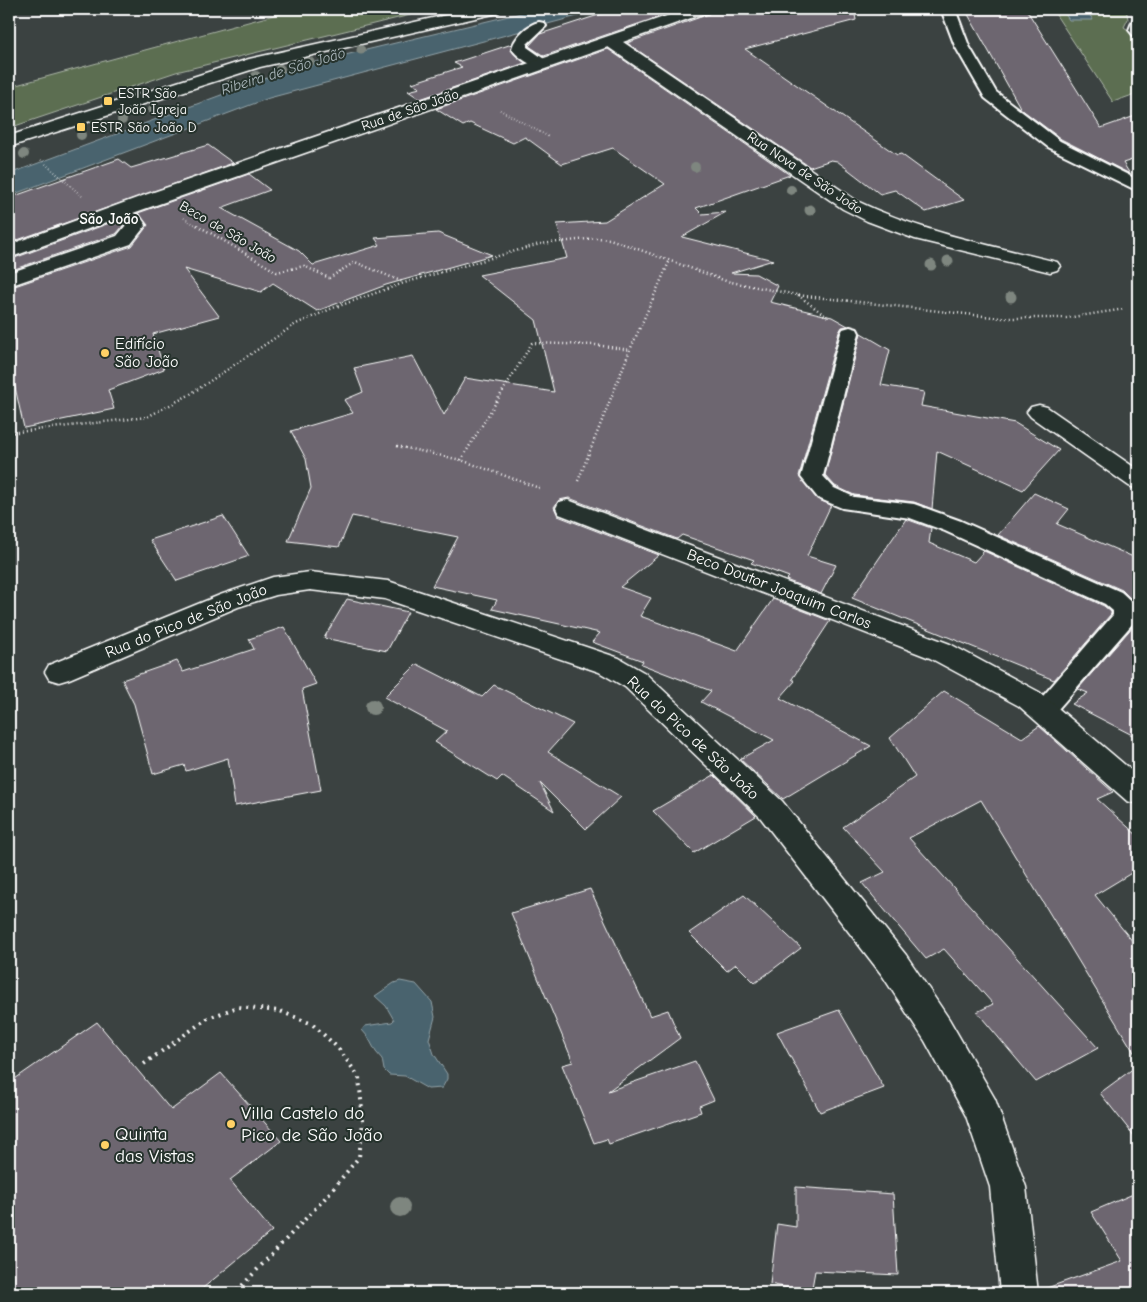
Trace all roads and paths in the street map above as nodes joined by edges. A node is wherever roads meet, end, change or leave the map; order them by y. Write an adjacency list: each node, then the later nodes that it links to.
1 (493, 9): 11 (street)
2 (702, 9): 7 (street, Rua de São João)
3 (948, 9): 14 (lane)
4 (1138, 23): 6 (lane)
5 (538, 26): 8 (lane)
6 (1138, 32)
7 (610, 40): 8 (street, Rua de São João); 19 (street, Rua Nova de São João)
8 (542, 64): 9 (street, Rua de São João)
9 (467, 91): 10 (path); 15 (street, Rua de São João)
10 (549, 137)
11 (9, 142)
12 (40, 159): 13 (path)
13 (64, 179)
14 (1138, 186)
15 (152, 199): 16 (street, Rua de São João); 21 (path, Beco de São João)
16 (117, 213): 17 (street, Rua de São João); 20 (street)
17 (9, 252)
18 (670, 260): 21 (path); 22 (path); 25 (path)
19 (1050, 266)
20 (9, 280)
21 (404, 283): 27 (path)
22 (797, 295): 23 (path); 24 (path)
23 (1125, 309)
24 (850, 333): 33 (lane)
25 (630, 350): 29 (path); 31 (path)
26 (1039, 412): 30 (street)
27 (9, 433)
28 (397, 446): 29 (path)
29 (461, 460): 31 (path)
30 (1136, 477)
31 (570, 504): 33 (street, Beco Doutor Joaquim Carlos)
32 (59, 672): 37 (street, Rua do Pico de São João)
33 (1043, 710): 34 (street, Beco Doutor Joaquim Carlos)
34 (1138, 793)
35 (144, 1064): 36 (path)
36 (235, 1293)
37 (1019, 1293)

